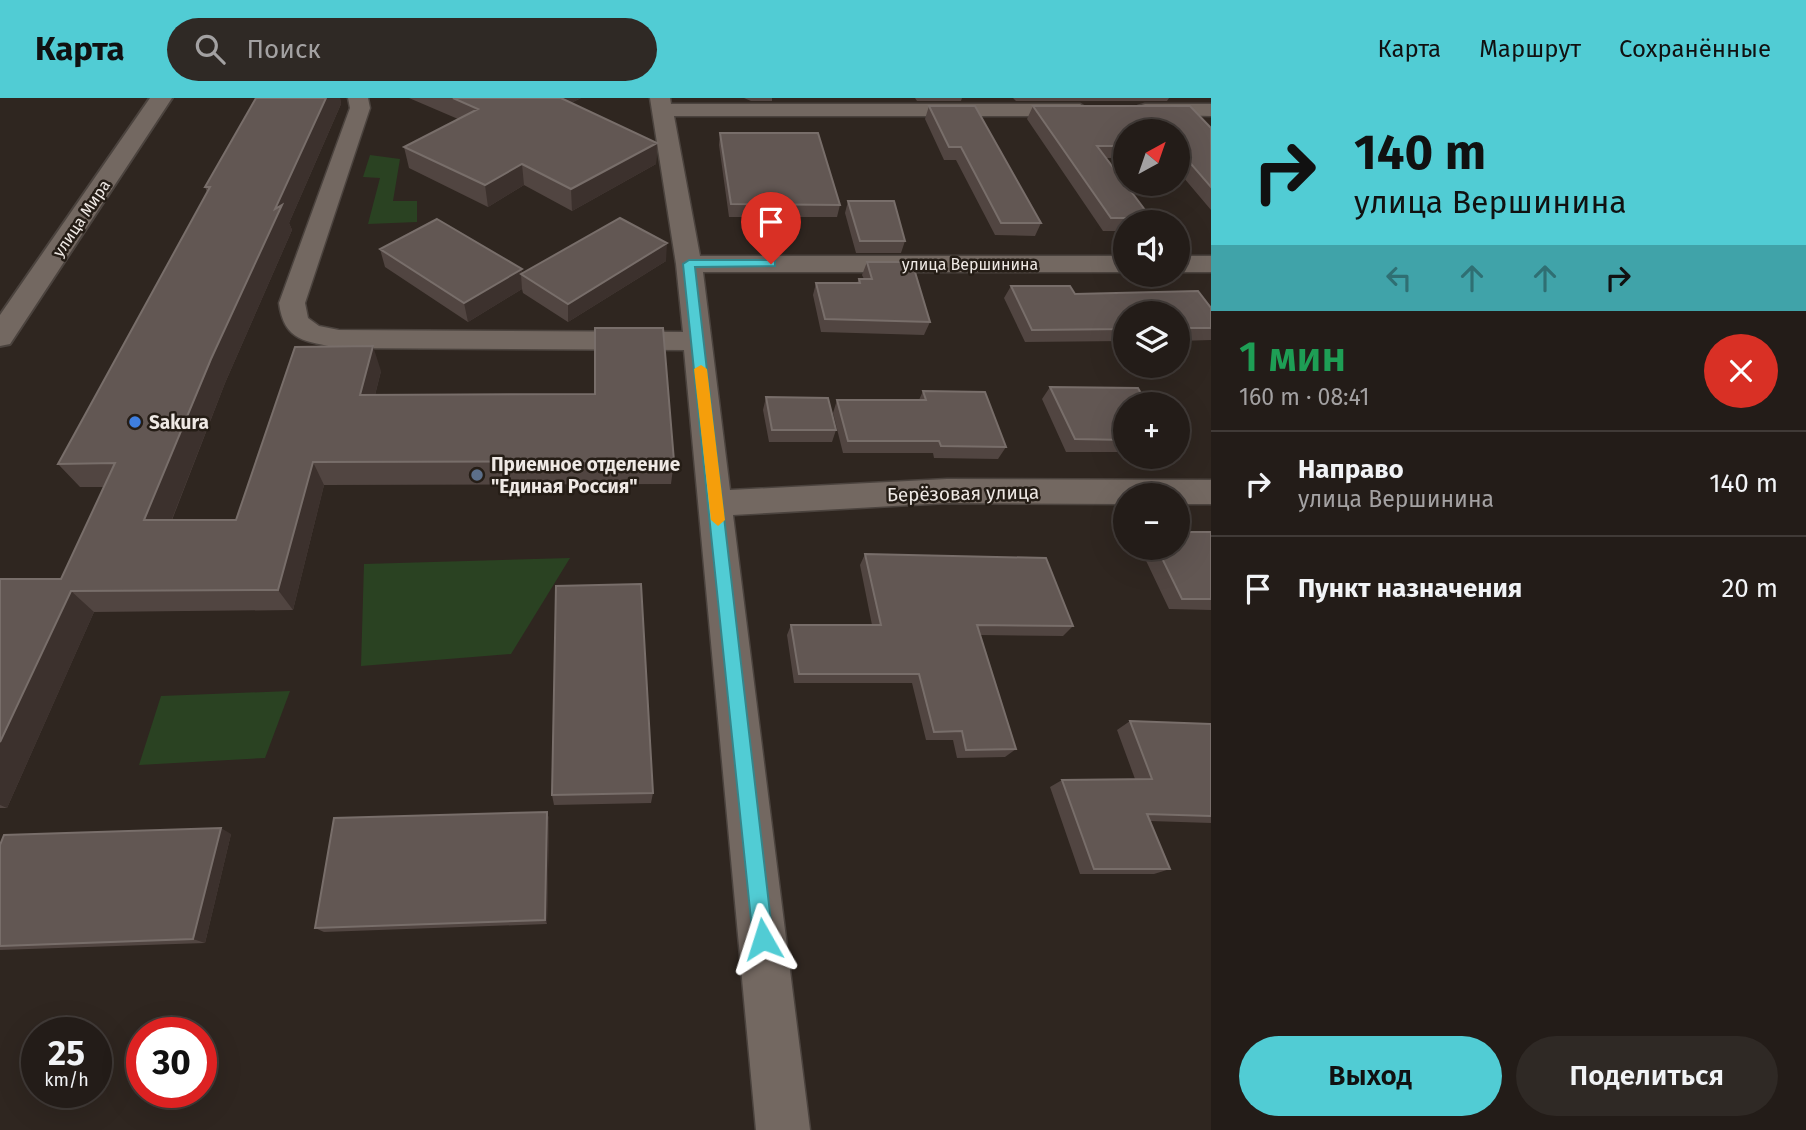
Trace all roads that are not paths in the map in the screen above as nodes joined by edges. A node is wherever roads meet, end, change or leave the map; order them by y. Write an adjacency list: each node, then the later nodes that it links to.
1 (161, 98): 11 (street, улица Мира)
2 (358, 98): 12 (street)
3 (661, 104): 4 (street); 7 (street)
4 (1101, 110)
5 (1129, 110): 6 (street)
6 (1211, 110)
7 (689, 264): 8 (street, улица Вершинина); 12 (street)
8 (1113, 264)
9 (1190, 264): 10 (street)
10 (1211, 264)
11 (0, 337)
12 (697, 341): 14 (street)
13 (1211, 492): 14 (street, Берёзовая улица)
14 (716, 503): 15 (street)
15 (783, 1130)

